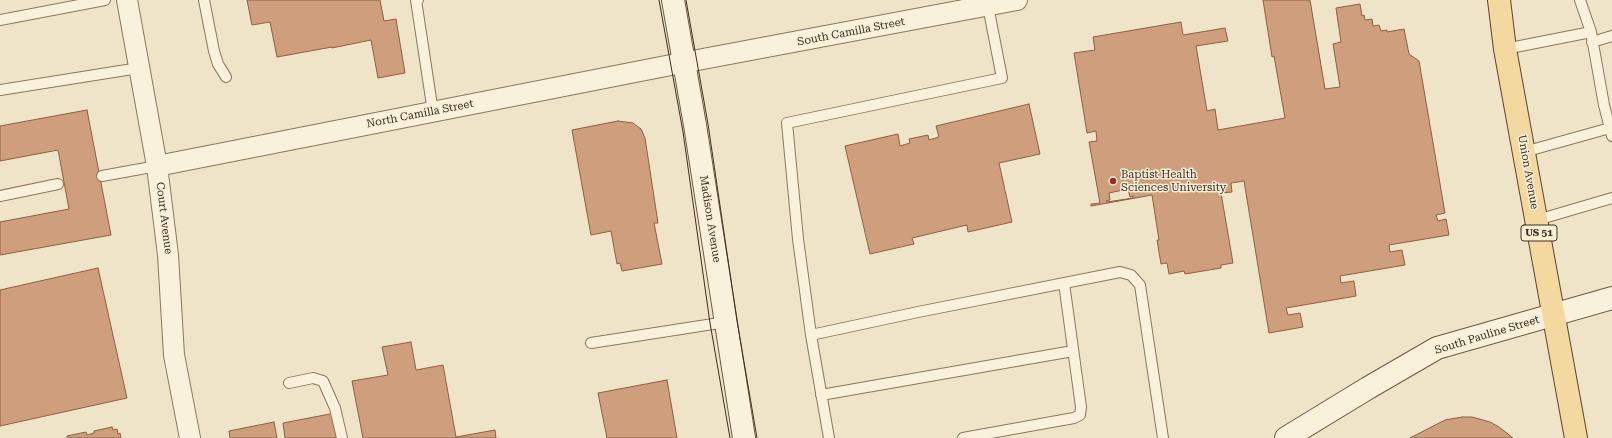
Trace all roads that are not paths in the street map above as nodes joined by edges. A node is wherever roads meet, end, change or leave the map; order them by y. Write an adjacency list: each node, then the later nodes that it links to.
1 (105, 0): 10 (lane)
2 (127, 0): 15 (street, Court Avenue)
3 (204, 0): 16 (lane)
4 (418, 0): 19 (lane)
5 (673, 0): 14 (street, Madison Avenue)
6 (1499, 0): 13 (main road, Union Avenue / US 51)
7 (1580, 0): 12 (lane)
8 (1011, 1): 9 (street, South Camilla Street)
9 (988, 6): 14 (street, South Camilla Street); 32 (lane)
10 (0, 20)
11 (1612, 36): 12 (lane)
12 (1591, 37): 13 (lane); 18 (lane)
13 (1505, 49): 21 (main road, Union Avenue / US 51)
14 (684, 62): 19 (street, North Camilla Street); 31 (street, Madison Avenue)
15 (139, 68): 17 (lane); 22 (street, Court Avenue)
16 (226, 76)
17 (0, 90)
18 (1608, 104): 20 (lane)
19 (433, 112): 22 (street, North Camilla Street)
20 (1611, 132): 21 (lane)
21 (1524, 152): 27 (main road, Union Avenue / US 51)
22 (157, 166): 23 (lane); 37 (street, Court Avenue)
23 (102, 176)
24 (58, 184): 25 (lane)
25 (0, 196)
26 (1612, 198): 27 (lane)
27 (1537, 220): 30 (main road, Union Avenue / US 51)
28 (1064, 283): 32 (lane); 34 (lane); 42 (lane)
29 (1612, 298): 30 (street, South Pauline Street)
30 (1554, 315): 43 (street, South Pauline Street); 44 (main road, Union Avenue / US 51)
31 (726, 322): 33 (lane); 39 (street, Madison Avenue)
32 (810, 335): 36 (lane)
33 (591, 343)
34 (1073, 351): 36 (lane); 41 (lane)
35 (288, 383): 38 (lane)
36 (821, 395): 40 (lane)
37 (190, 438)
38 (342, 438)
39 (744, 438)
40 (829, 438)
41 (963, 438)
42 (1163, 438)
43 (1286, 438)
44 (1576, 438)

